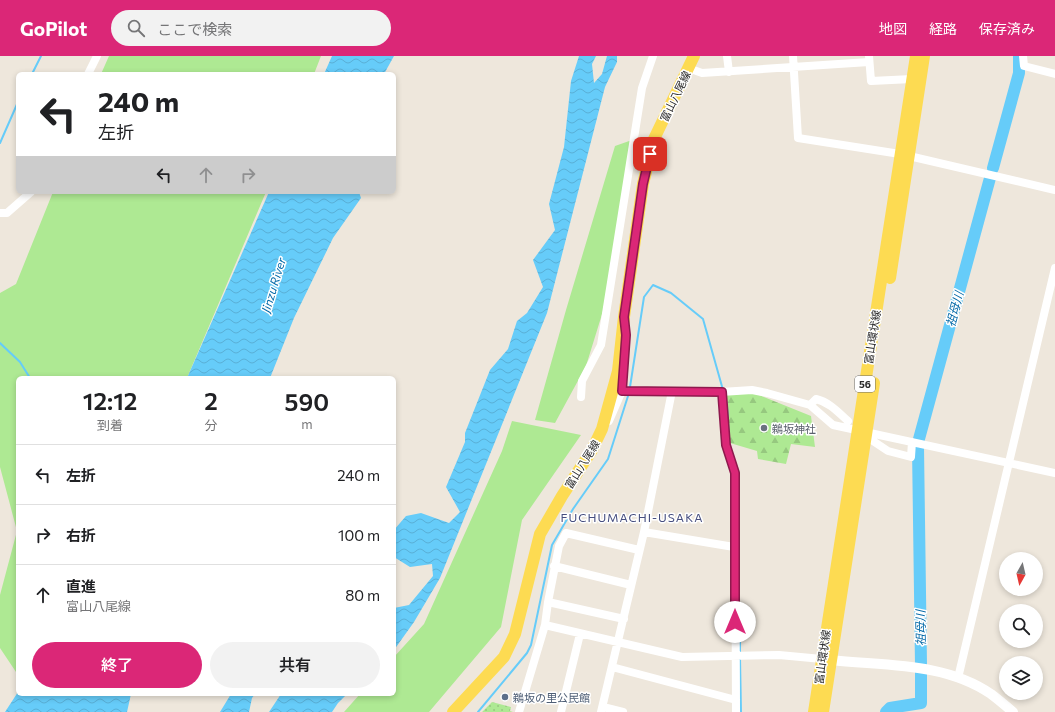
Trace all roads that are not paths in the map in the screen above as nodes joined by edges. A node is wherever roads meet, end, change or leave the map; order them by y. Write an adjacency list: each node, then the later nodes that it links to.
1 (97, 56): 12 (street)
2 (653, 56): 25 (street)
3 (694, 56): 11 (main road, 富山八尾線)
4 (727, 56): 13 (street)
5 (793, 56): 10 (street)
6 (916, 56): 15 (main road, 富山環状線 / 56)
7 (924, 56): 16 (main road, 富山環状線 / 56)
8 (1023, 56): 14 (street)
9 (869, 59): 10 (street); 15 (street)
10 (794, 67): 13 (street); 16 (street)
11 (688, 68): 13 (street); 21 (main road, 富山八尾線)
12 (89, 72)
13 (729, 72)
14 (1055, 74)
15 (912, 78): 16 (main road, 富山環状線 / 56)
16 (904, 155): 17 (street); 28 (main road, 富山環状線 / 56)
17 (1055, 190)
18 (29, 194): 19 (street)
19 (0, 213)
20 (1055, 268): 31 (street)
21 (624, 317): 22 (street); 30 (main road, 富山八尾線)
22 (622, 391): 23 (street); 30 (street)
23 (672, 391): 24 (street); 33 (street)
24 (723, 392): 26 (street); 34 (street)
25 (581, 397)
26 (810, 406): 27 (street); 28 (street)
27 (848, 421)
28 (866, 434): 29 (street); 29 (street); 44 (main road, 富山環状線 / 56)
29 (912, 442): 31 (street)
30 (592, 450): 49 (main road, 富山八尾線)
31 (1009, 463): 32 (street); 46 (street)
32 (1055, 473)
33 (644, 532): 34 (street); 35 (street)
34 (734, 547): 43 (street)
35 (639, 550): 36 (street); 37 (street)
36 (554, 566): 37 (street); 38 (street)
37 (631, 585): 39 (street)
38 (548, 602): 39 (street); 40 (street)
39 (624, 619): 42 (street)
40 (545, 625): 41 (street); 50 (street)
41 (580, 634): 42 (street); 51 (street)
42 (618, 643): 43 (street); 45 (street)
43 (735, 656): 44 (street); 47 (street)
44 (826, 659): 46 (street); 54 (main road, 富山環状線 / 56); 55 (main road, 富山環状線 / 56)
45 (612, 667): 47 (street); 48 (street)
46 (958, 678): 56 (street)
47 (736, 700): 53 (street)
48 (602, 709): 52 (street)
49 (453, 712)
50 (519, 712)
51 (561, 712)
52 (624, 712)
53 (736, 712)
54 (814, 712)
55 (823, 712)
56 (1013, 712)

